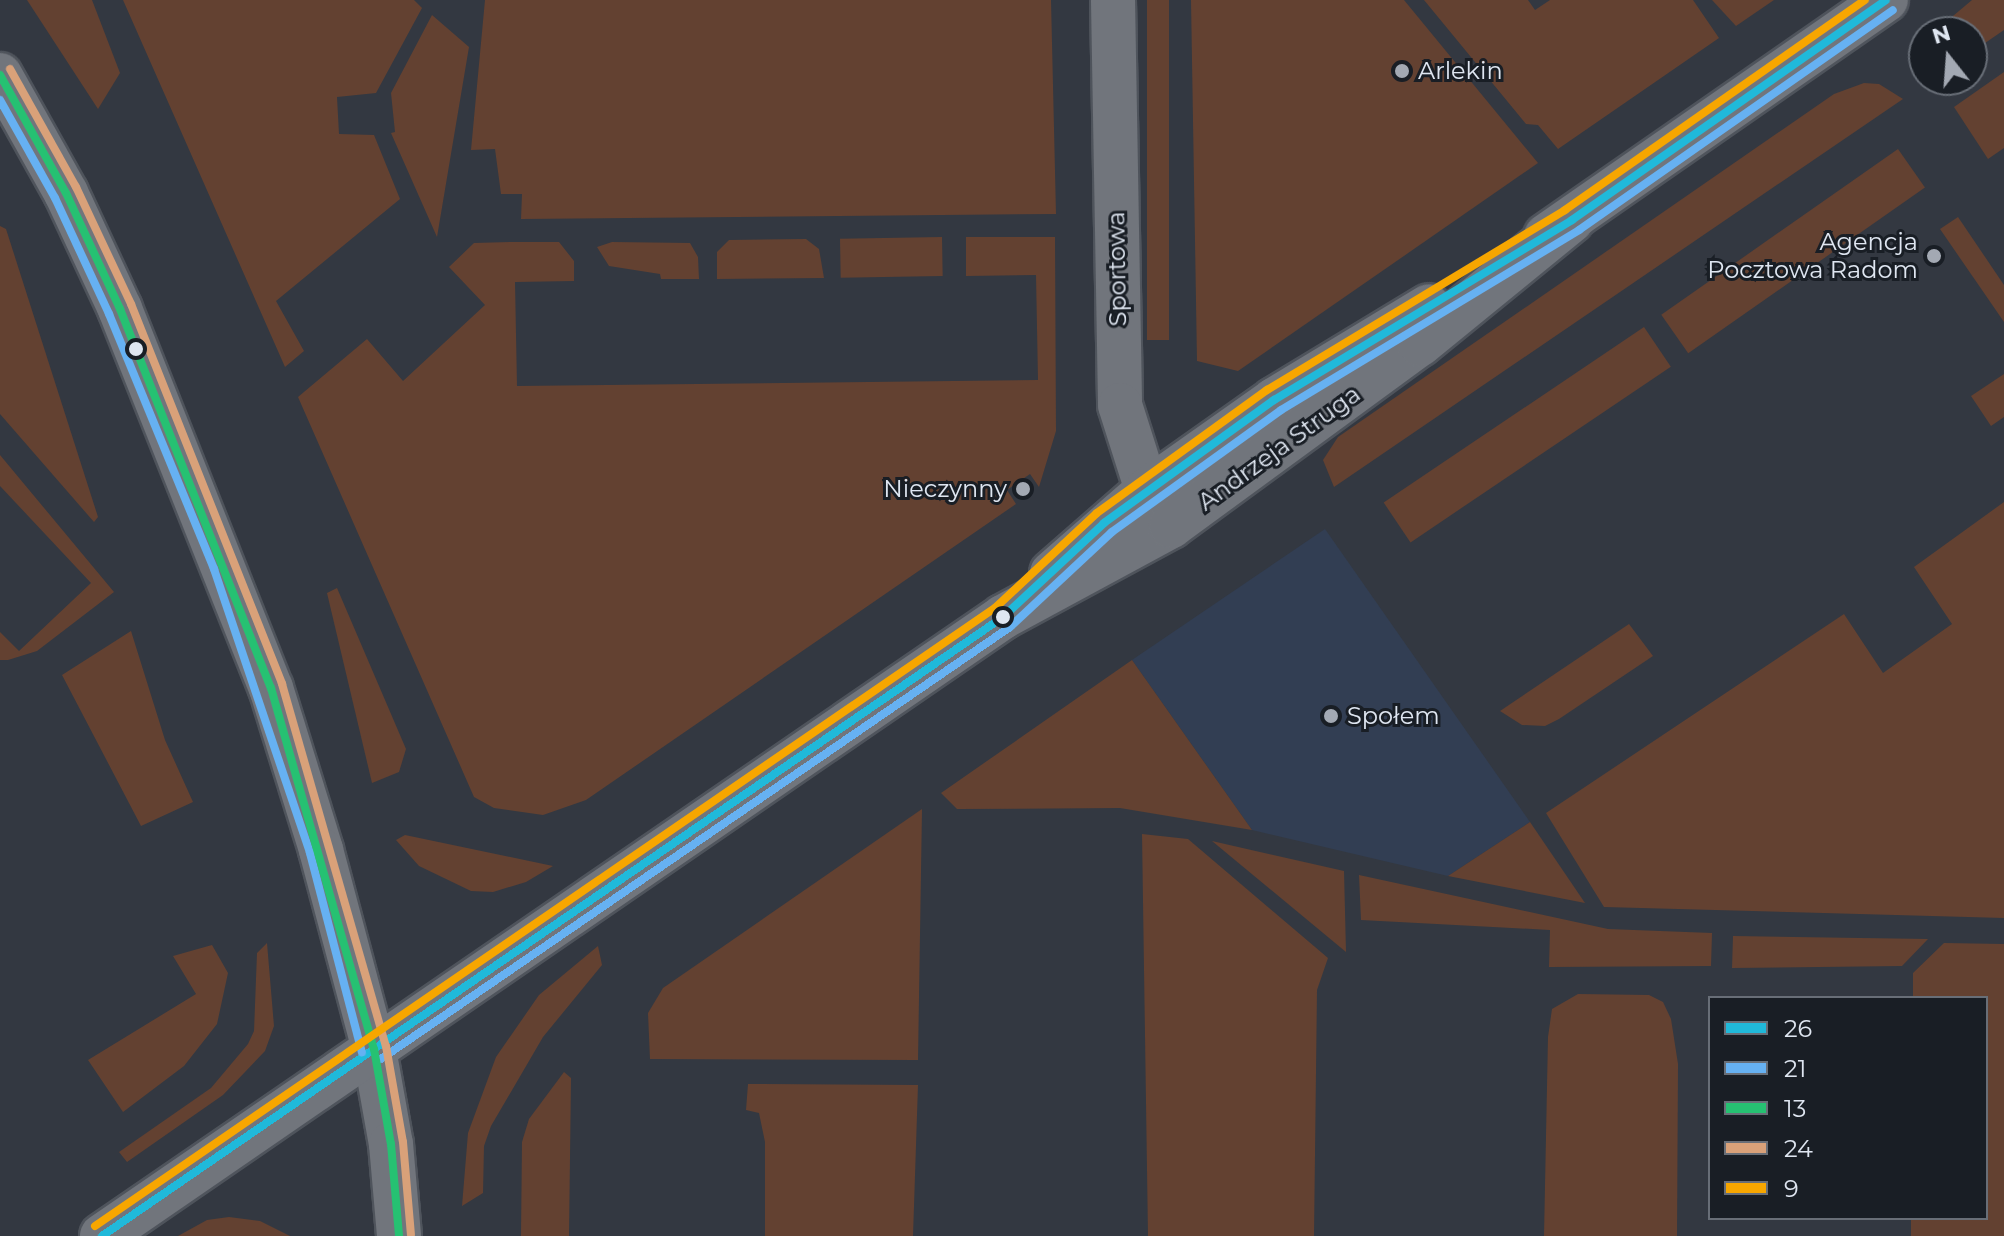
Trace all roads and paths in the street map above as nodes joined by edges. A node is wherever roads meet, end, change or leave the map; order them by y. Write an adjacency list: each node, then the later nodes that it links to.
1 (1113, 0): 5 (street, Sportowa)
2 (1886, 0): 4 (street, Andrzeja Struga)
3 (0, 75): 8 (street)
4 (1572, 220): 5 (street, Andrzeja Struga); 6 (street, Andrzeja Struga)
5 (1147, 490): 6 (street, Sportowa); 7 (street, Andrzeja Struga)
6 (1171, 526): 7 (street, Andrzeja Struga)
7 (1003, 617): 8 (street, Andrzeja Struga)
8 (374, 1049): 9 (street, Andrzeja Struga); 10 (street)
9 (102, 1236)
10 (399, 1236)

